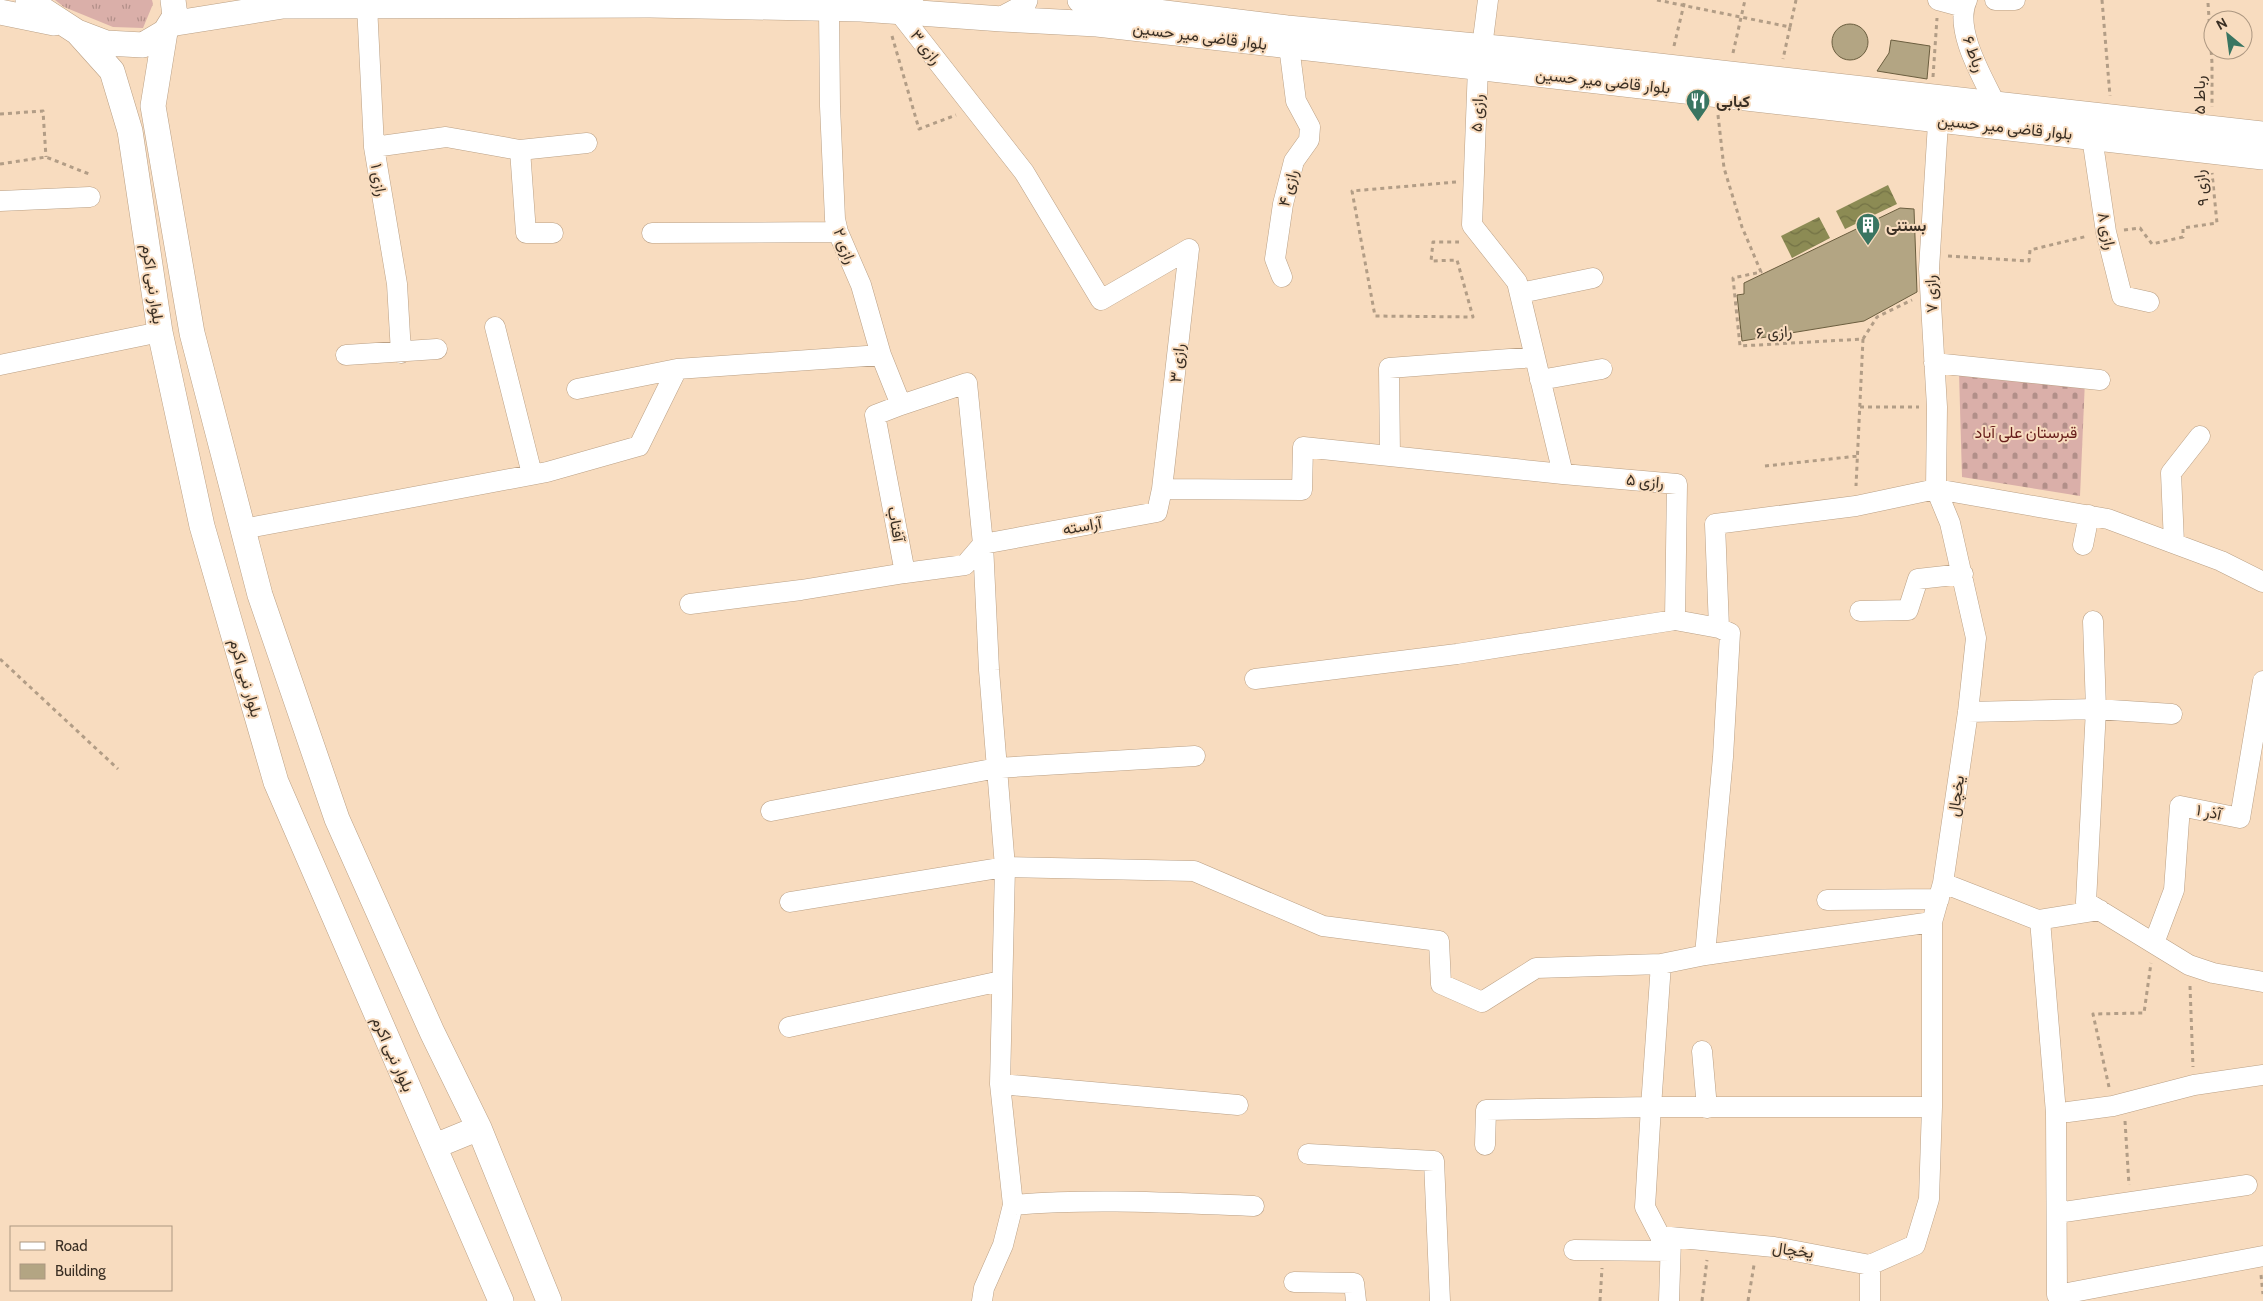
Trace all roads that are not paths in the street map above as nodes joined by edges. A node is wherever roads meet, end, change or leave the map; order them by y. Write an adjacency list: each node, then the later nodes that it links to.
1 (28, 0): 15 (main road)
2 (1025, 0): 14 (main road)
3 (1488, 0): 17 (street, رازی ۵)
4 (1995, 0): 5 (street)
5 (2015, 0)
6 (1094, 2): 17 (main road, بلوار قاضی میر حسین)
7 (1966, 4): 9 (street); 19 (street, رباط ۶)
8 (367, 5): 11 (main road); 13 (main road); 24 (street, رازی ۱)
9 (1938, 6)
10 (901, 8): 11 (main road); 14 (main road, بلوار قاضی میر حسین); 56 (street, رازی ۳)
11 (829, 9): 29 (street, رازی ۲)
12 (0, 12): 15 (main road)
13 (169, 19): 15 (main road); 58 (main road, بلوار نبی اکرم)
14 (1002, 19): 16 (main road, بلوار قاضی میر حسین)
15 (71, 29): 37 (main road, بلوار نبی اکرم)
16 (1289, 46): 17 (main road, بلوار قاضی میر حسین); 32 (street, رازی ۴)
17 (1480, 57): 18 (main road, بلوار قاضی میر حسین); 18 (main road, بلوار قاضی میر حسین); 34 (street, رازی ۵)
18 (1937, 98): 19 (main road, بلوار قاضی میر حسین); 21 (main road, بلوار قاضی میر حسین); 43 (street, رازی ۷)
19 (1996, 105): 22 (main road, بلوار قاضی میر حسین)
20 (2263, 134): 22 (main road, بلوار قاضی میر حسین)
21 (2092, 137): 22 (main road, بلوار قاضی میر حسین); 35 (street, رازی ۸)
22 (2210, 139): 26 (main road, بلوار قاضی میر حسین)
23 (587, 143): 25 (street)
24 (374, 147): 25 (street); 39 (street, رازی ۱)
25 (520, 150): 30 (street)
26 (2263, 157)
27 (90, 197): 28 (street)
28 (0, 202)
29 (838, 232): 31 (street); 41 (street, رازی ۲)
30 (552, 233)
31 (652, 233)
32 (1282, 276)
33 (1593, 278): 34 (street)
34 (1520, 293): 42 (street, رازی ۵)
35 (2149, 302)
36 (495, 327): 53 (street)
37 (160, 332): 44 (street); 101 (main road, بلوار نبی اکرم)
38 (437, 350): 39 (street)
39 (401, 353): 40 (street)
40 (346, 355)
41 (881, 355): 45 (street); 50 (street, رازی ۲)
42 (1535, 357): 47 (street, رازی ۵); 52 (street)
43 (1934, 363): 48 (street); 55 (street, رازی ۷)
44 (0, 365)
45 (677, 369): 49 (street); 53 (street)
46 (1602, 369): 47 (street)
47 (1540, 380): 54 (street, رازی ۵)
48 (2100, 380)
49 (576, 389)
50 (901, 405): 60 (street); 62 (street, آفتاب)
51 (2200, 436): 59 (street)
52 (1390, 456): 54 (street); 56 (street)
53 (532, 474): 58 (street)
54 (1563, 474): 67 (street, رازی ۵)
55 (1936, 488): 57 (street); 63 (street, یخچال); 69 (street)
56 (1162, 489): 60 (street, آراسته)
57 (2089, 515): 59 (street); 61 (street)
58 (243, 529): 99 (main road, بلوار نبی اکرم)
59 (2174, 543): 64 (street)
60 (983, 544): 62 (street); 76 (street)
61 (2083, 545)
62 (905, 574): 65 (street)
63 (1963, 574): 66 (street); 73 (street, یخچال)
64 (2263, 582)
65 (690, 604)
66 (1860, 611)
67 (1675, 620): 69 (street); 70 (street)
68 (2093, 621): 72 (street)
69 (1719, 628): 86 (street)
70 (1255, 679)
71 (2263, 680): 85 (street, آذر ۱)
72 (2096, 709): 73 (street); 74 (street); 82 (street)
73 (1968, 712): 79 (street, یخچال)
74 (2172, 714)
75 (1195, 756): 76 (street)
76 (997, 768): 77 (street); 78 (street)
77 (772, 811)
78 (1005, 867): 81 (street); 87 (street); 88 (street)
79 (1941, 891): 80 (street); 83 (street); 84 (street, یخچال)
80 (1827, 900)
81 (790, 902)
82 (2100, 910): 83 (street); 85 (street)
83 (2040, 920): 106 (street)
84 (1932, 922): 86 (street); 96 (street, یخچال)
85 (2154, 943): 89 (street)
86 (1705, 955): 87 (street)
87 (1661, 964): 95 (street)
88 (1001, 981): 90 (street); 93 (street)
89 (2263, 982)
90 (789, 1027)
91 (1702, 1051): 97 (street)
92 (2263, 1075): 98 (street)
93 (1000, 1084): 94 (street); 104 (street)
94 (1238, 1105)
95 (1651, 1107): 97 (street); 100 (street); 107 (street)
96 (1932, 1107): 97 (street); 110 (street, یخچال)
97 (1707, 1108)
98 (2068, 1112)
99 (479, 1128): 101 (main road); 114 (main road, بلوار نبی اکرم)
100 (1485, 1145)
101 (435, 1146): 113 (main road, بلوار نبی اکرم)
102 (1308, 1154): 117 (street)
103 (2248, 1185): 106 (street)
104 (1013, 1206): 105 (street); 115 (street)
105 (1254, 1206)
106 (2057, 1213): 112 (street)
107 (1671, 1244): 108 (street, یخچال); 110 (street, یخچال); 118 (street)
108 (1574, 1250)
109 (2263, 1256): 112 (street)
110 (1870, 1265): 119 (street)
111 (1294, 1282): 116 (street)
112 (2057, 1298)
113 (501, 1301)
114 (550, 1301)
115 (982, 1301)
116 (1356, 1301)
117 (1440, 1301)
118 (1669, 1301)
119 (1870, 1301)

